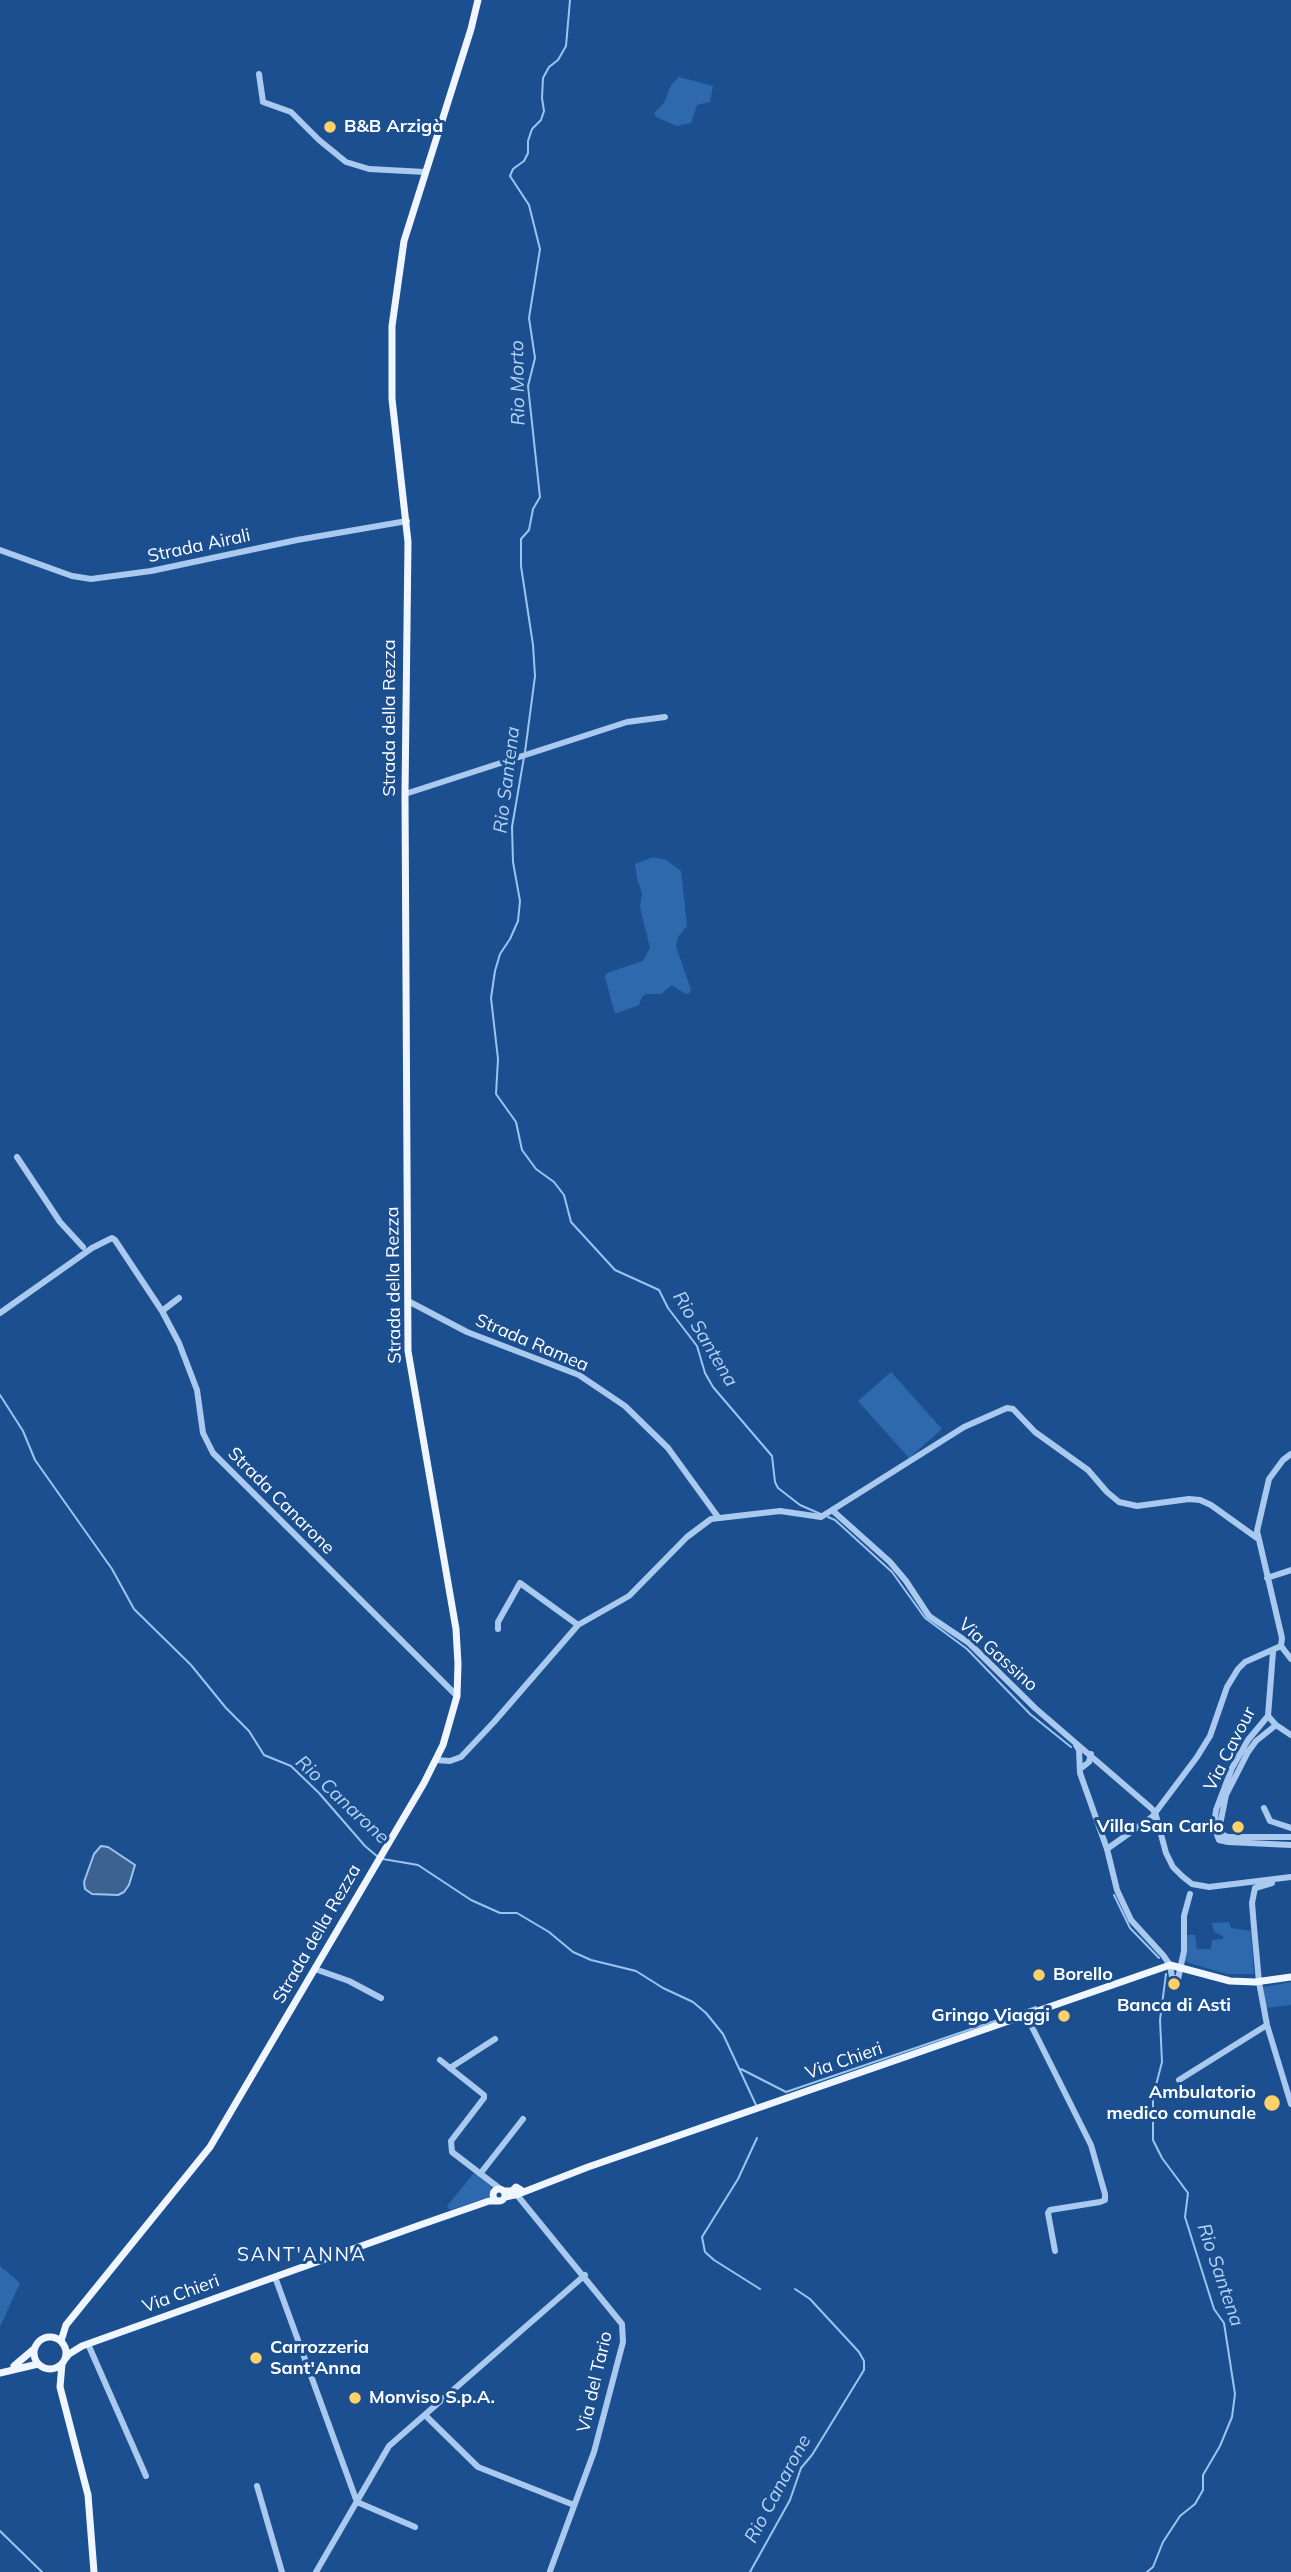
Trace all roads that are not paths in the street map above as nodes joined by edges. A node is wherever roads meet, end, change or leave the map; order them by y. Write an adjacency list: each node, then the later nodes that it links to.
1 (478, 0): 3 (main road, Strada della Rezza)
2 (259, 74): 3 (street)
3 (425, 172): 4 (main road, Strada della Rezza)
4 (407, 521): 5 (street, Strada Airali); 7 (main road, Strada della Rezza)
5 (0, 550)
6 (665, 717): 7 (street)
7 (405, 794): 11 (main road, Strada della Rezza)
8 (17, 1157): 9 (street)
9 (84, 1250): 12 (street, Strada Canarone); 13 (street)
10 (179, 1298): 12 (street)
11 (408, 1301): 16 (street, Strada Ramea); 25 (main road, Strada della Rezza)
12 (162, 1311): 25 (street, Strada Canarone)
13 (0, 1313)
14 (1291, 1454): 17 (street)
15 (827, 1514): 16 (street); 17 (street); 29 (street, Via Gassino)
16 (718, 1517): 20 (street)
17 (1256, 1538): 19 (street)
18 (1291, 1570): 19 (street)
19 (1267, 1578): 22 (street)
20 (578, 1625): 21 (street); 31 (street)
21 (498, 1629)
22 (1281, 1646): 23 (street); 24 (street)
23 (1273, 1652): 26 (street, Via Cavour); 35 (street)
24 (1291, 1659)
25 (457, 1696): 31 (main road, Strada della Rezza)
26 (1268, 1716): 27 (street); 37 (street, Via Cavour)
27 (1276, 1725): 28 (street); 37 (street)
28 (1291, 1735)
29 (1073, 1740): 30 (street, Via Gassino); 32 (street)
30 (1091, 1754): 32 (street); 33 (street); 35 (street, Via Gassino)
31 (436, 1760): 43 (main road, Strada della Rezza)
32 (1079, 1760): 33 (street)
33 (1080, 1769): 38 (street)
34 (1264, 1808): 36 (street)
35 (1155, 1812): 38 (street); 39 (street)
36 (1291, 1828)
37 (1291, 1841)
38 (1107, 1849): 41 (street)
39 (1291, 1878): 45 (street)
40 (1190, 1894): 42 (street)
41 (1170, 1965): 42 (main road); 47 (main road, Via Chieri)
42 (1181, 1968): 45 (main road)
43 (315, 1969): 46 (street); 61 (main road, Strada della Rezza)
44 (1291, 1977): 45 (main road)
45 (1259, 1982): 48 (street)
46 (381, 1998)
47 (1026, 2015): 56 (main road, Via Chieri); 58 (street)
48 (1267, 2025): 52 (street); 53 (street)
49 (495, 2039): 51 (street)
50 (440, 2060): 51 (street)
51 (450, 2068): 55 (street)
52 (1179, 2080)
53 (1291, 2104)
54 (523, 2119): 55 (street)
55 (480, 2174): 57 (street)
56 (519, 2193): 57 (main road, Via Chieri); 59 (street, Via del Tario)
57 (497, 2194): 60 (main road, Via Chieri)
58 (1055, 2251)
59 (585, 2275): 71 (street); 75 (street, Via del Tario)
60 (275, 2277): 64 (main road, Via Chieri); 74 (street)
61 (66, 2325): 62 (main road, Strada della Rezza); 63 (main road, Strada della Rezza)
62 (45, 2338): 63 (main road); 65 (main road)
63 (62, 2343): 64 (main road, Via Chieri); 66 (main road)
64 (85, 2345): 66 (main road, Via Chieri); 72 (street)
65 (34, 2348): 67 (main road); 69 (main road)
66 (63, 2362): 68 (main road); 70 (main road)
67 (38, 2364): 68 (main road); 69 (main road)
68 (46, 2369): 70 (main road)
69 (4, 2372)
70 (60, 2387): 78 (main road)
71 (425, 2415): 74 (street); 75 (street)
72 (146, 2476)
73 (257, 2486): 79 (street)
74 (356, 2502): 76 (street); 80 (street)
75 (574, 2505): 77 (street, Via del Tario)
76 (415, 2527)
77 (550, 2571)
78 (94, 2572)
79 (282, 2572)
80 (316, 2572)

